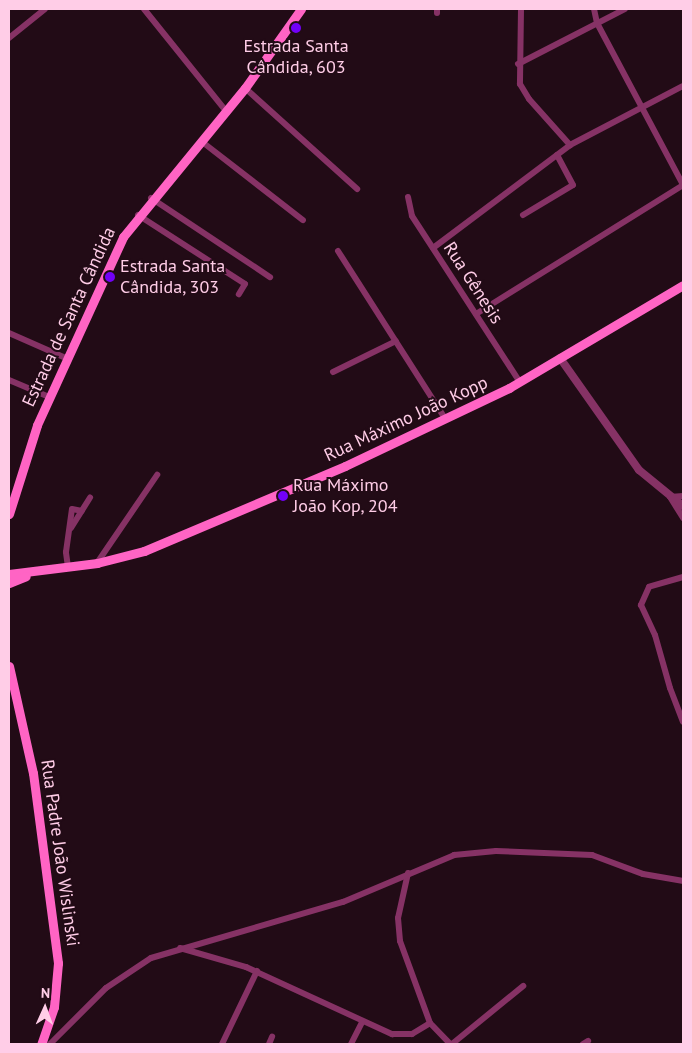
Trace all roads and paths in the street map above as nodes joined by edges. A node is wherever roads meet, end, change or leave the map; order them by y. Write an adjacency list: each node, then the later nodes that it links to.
1 (45, 9): 8 (street)
2 (144, 9): 13 (street)
3 (301, 9): 11 (main road, Estrada de Santa Cândida)
4 (521, 9): 9 (street)
5 (594, 9): 7 (street)
6 (625, 9): 7 (street)
7 (597, 23): 9 (street); 12 (street)
8 (9, 38)
9 (518, 64): 15 (street)
10 (683, 86): 12 (street)
11 (245, 88): 13 (main road, Estrada de Santa Cândida); 18 (street)
12 (642, 107): 15 (street); 17 (street)
13 (226, 111): 14 (main road, Estrada de Santa Cândida)
14 (201, 141): 20 (main road, Estrada de Santa Cândida); 23 (street)
15 (570, 145): 16 (street)
16 (557, 155): 22 (street); 24 (street)
17 (683, 185): 29 (street)
18 (357, 189)
19 (408, 197): 24 (street, Rua Gênesis)
20 (151, 198): 21 (main road, Estrada de Santa Cândida); 26 (street)
21 (138, 215): 28 (street); 32 (main road, Estrada de Santa Cândida)
22 (523, 215)
23 (303, 220)
24 (433, 248): 29 (street, Rua Gênesis)
25 (338, 251): 31 (street)
26 (270, 277)
27 (683, 285): 33 (main road, Rua Máximo João Kopp)
28 (239, 294)
29 (476, 314): 36 (street, Rua Gênesis)
30 (9, 333): 32 (street)
31 (396, 341): 34 (street); 38 (street)
32 (66, 358): 37 (main road, Estrada de Santa Cândida)
33 (560, 358): 36 (main road, Rua Máximo João Kopp); 41 (street)
34 (333, 372)
35 (9, 380): 37 (street)
36 (520, 382): 38 (main road, Rua Máximo João Kopp)
37 (49, 397): 44 (main road, Estrada de Santa Cândida)
38 (445, 418): 46 (main road, Rua Máximo João Kopp)
39 (157, 475): 46 (street)
40 (683, 496): 41 (street)
41 (670, 497): 43 (street); 45 (street)
42 (90, 498): 47 (street)
43 (683, 506)
44 (9, 514)
45 (683, 518)
46 (97, 562): 47 (main road, Rua Máximo João Kopp)
47 (68, 567): 48 (main road, Rua Máximo João Kopp)
48 (41, 571): 49 (main road, Rua Máximo João Kopp); 51 (main road, Rua Máximo João Kopp)
49 (9, 574)
50 (683, 577): 53 (street)
51 (9, 582)
52 (9, 666): 62 (main road, Rua Padre João Wislinski)
53 (683, 722)
54 (408, 873): 55 (street); 56 (street); 60 (street)
55 (683, 881)
56 (178, 947): 57 (street); 63 (street)
57 (257, 972): 59 (street); 64 (street)
58 (523, 986): 67 (street)
59 (362, 1022): 60 (street); 66 (street)
60 (430, 1023): 67 (street)
61 (272, 1037): 65 (street)
62 (41, 1044)
63 (50, 1044)
64 (222, 1044)
65 (269, 1044)
66 (351, 1044)
67 (451, 1044)

